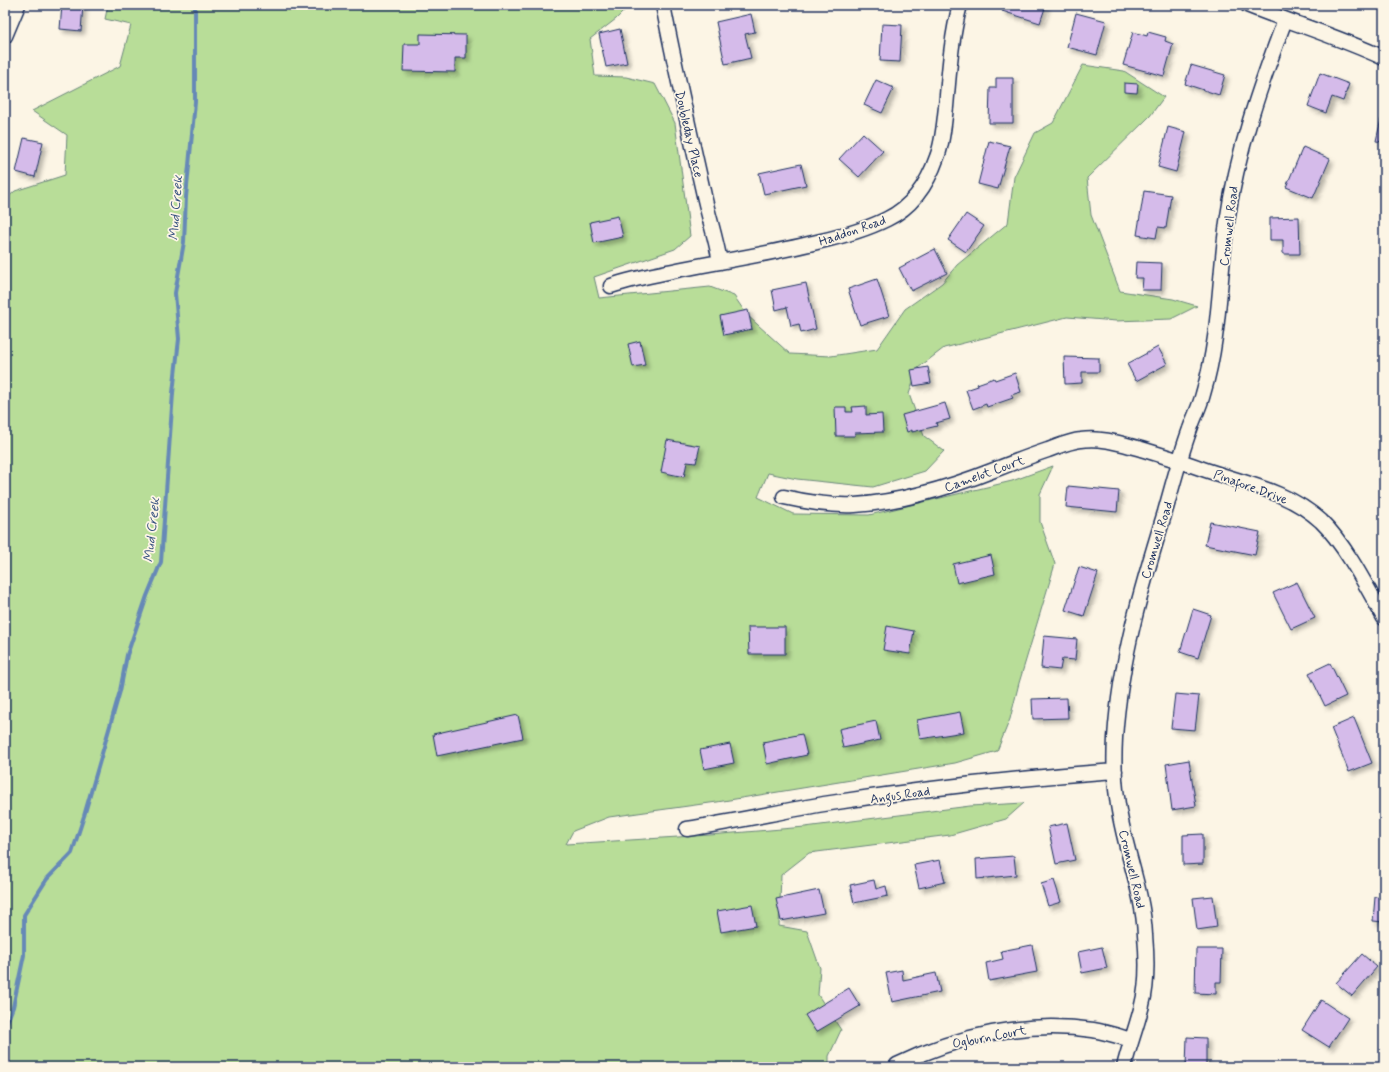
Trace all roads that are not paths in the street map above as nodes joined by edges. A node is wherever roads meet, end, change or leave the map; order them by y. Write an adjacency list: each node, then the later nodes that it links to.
1 (18, 5): 6 (street)
2 (663, 5): 8 (street, Doubleday Place)
3 (960, 5): 8 (street, Haddon Road)
4 (1247, 5): 5 (street)
5 (1285, 20): 7 (street); 10 (street, Cromwell Road)
6 (5, 36)
7 (1384, 58)
8 (720, 262): 9 (street, Haddon Road)
9 (611, 286)
10 (1180, 460): 11 (street, Camelot Court); 12 (street, Pinafore Drive); 13 (street, Cromwell Road)
11 (784, 497)
12 (1384, 618)
13 (1115, 771): 14 (street, Angus Road); 15 (street, Cromwell Road)
14 (687, 829)
15 (1131, 1040): 16 (street, Ogburn Court); 17 (street, Cromwell Road)
16 (897, 1065)
17 (1124, 1067)

